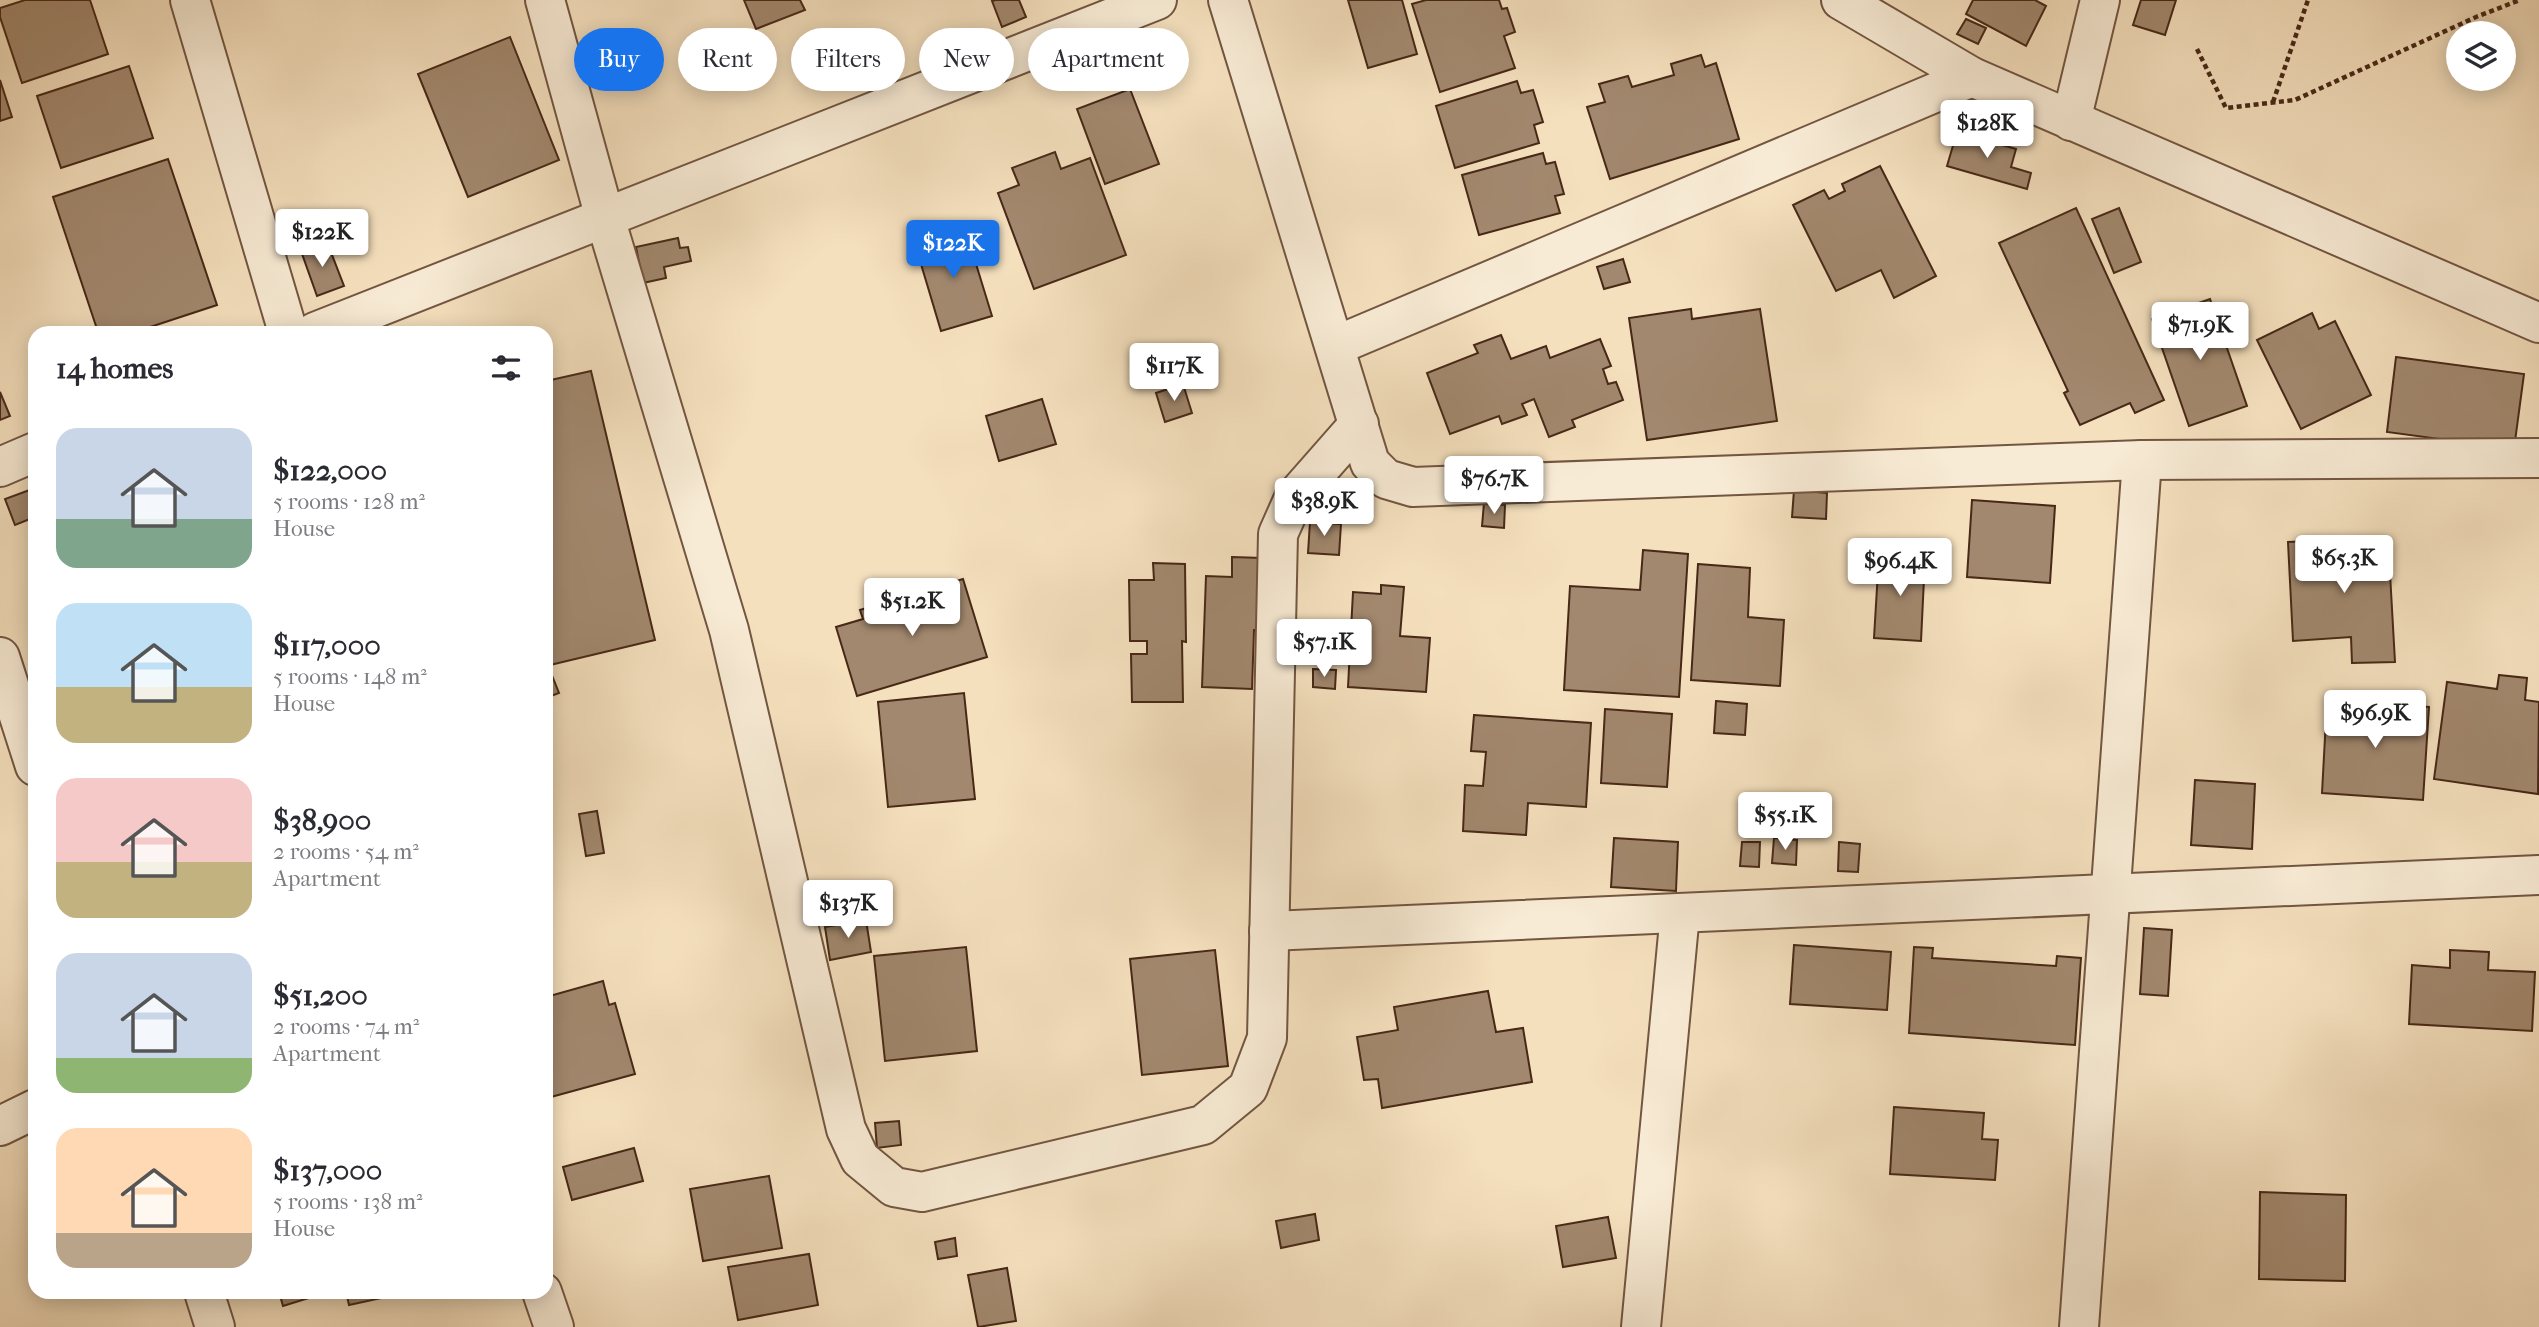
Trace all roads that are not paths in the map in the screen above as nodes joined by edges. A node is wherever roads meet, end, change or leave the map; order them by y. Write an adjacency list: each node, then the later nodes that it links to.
1 (190, 0): 11 (street)
2 (545, 0): 9 (street)
3 (1157, 0): 9 (street)
4 (1228, 0): 13 (street)
5 (1841, 0): 7 (street)
6 (2100, 0): 8 (street)
7 (1972, 77): 8 (street); 13 (street)
8 (2071, 121): 10 (street)
9 (605, 218): 12 (street); 24 (street)
10 (2539, 323)
11 (286, 326)
12 (330, 326)
13 (1335, 346): 14 (street)
14 (1359, 425): 17 (street); 24 (street)
15 (28, 455): 18 (street)
16 (2539, 458): 17 (street)
17 (2142, 460): 22 (street)
18 (0, 467)
19 (0, 657): 20 (street)
20 (28, 744)
21 (2539, 875): 22 (street)
22 (2110, 893): 23 (street); 32 (street)
23 (1680, 913): 24 (street); 31 (street)
24 (1269, 931)
25 (28, 1112): 26 (street)
26 (0, 1126)
27 (206, 1299): 29 (street)
28 (544, 1299): 30 (street)
29 (215, 1327)
30 (554, 1327)
31 (1641, 1327)
32 (2078, 1327)

